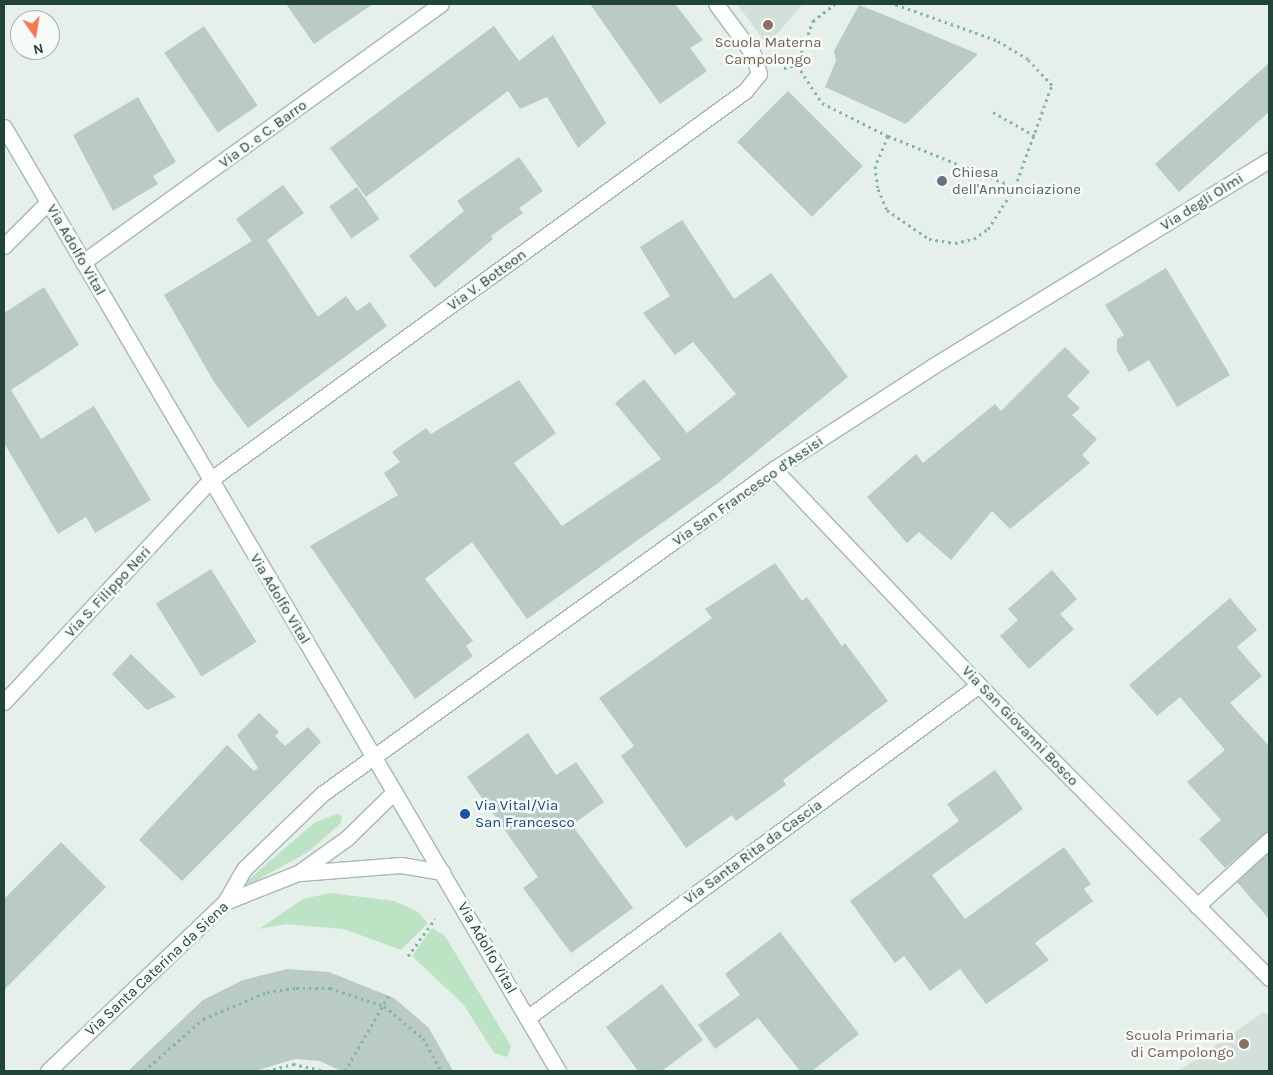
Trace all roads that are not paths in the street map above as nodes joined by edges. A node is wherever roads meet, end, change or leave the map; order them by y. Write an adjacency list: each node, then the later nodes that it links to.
1 (441, 4): 8 (street, Via D. e C. Barro)
2 (716, 4): 10 (street, Via V. Botteon)
3 (4, 127): 5 (street, Via Adolfo Vital)
4 (1269, 160): 6 (street, Via degli Olmi)
5 (48, 202): 7 (street); 8 (street, Via Adolfo Vital)
6 (1134, 243): 9 (street, Via San Francesco d'Assisi)
7 (4, 246)
8 (83, 262): 10 (street, Via Adolfo Vital)
9 (774, 469): 11 (street, Via San Giovanni Bosco); 13 (street, Via San Francesco d'Assisi)
10 (210, 480): 12 (street, Via S. Filippo Neri); 13 (street, Via Adolfo Vital)
11 (979, 685): 19 (street, Via San Giovanni Bosco); 21 (street, Via Santa Rita da Cascia)
12 (4, 702)
13 (375, 759): 14 (street, Via Adolfo Vital); 18 (street, Via San Francesco d'Assisi)
14 (394, 792): 16 (street, Via Adolfo Vital); 17 (street, Via Santa Caterina da Siena)
15 (1269, 840): 19 (street)
16 (442, 872): 17 (street); 21 (street, Via Adolfo Vital)
17 (298, 873): 18 (street, Via Santa Caterina da Siena)
18 (225, 902): 22 (street, Via Santa Caterina da Siena)
19 (1197, 906): 20 (street, Via San Giovanni Bosco)
20 (1269, 978)
21 (528, 1018): 23 (street, Via Adolfo Vital)
22 (48, 1071)
23 (558, 1071)

